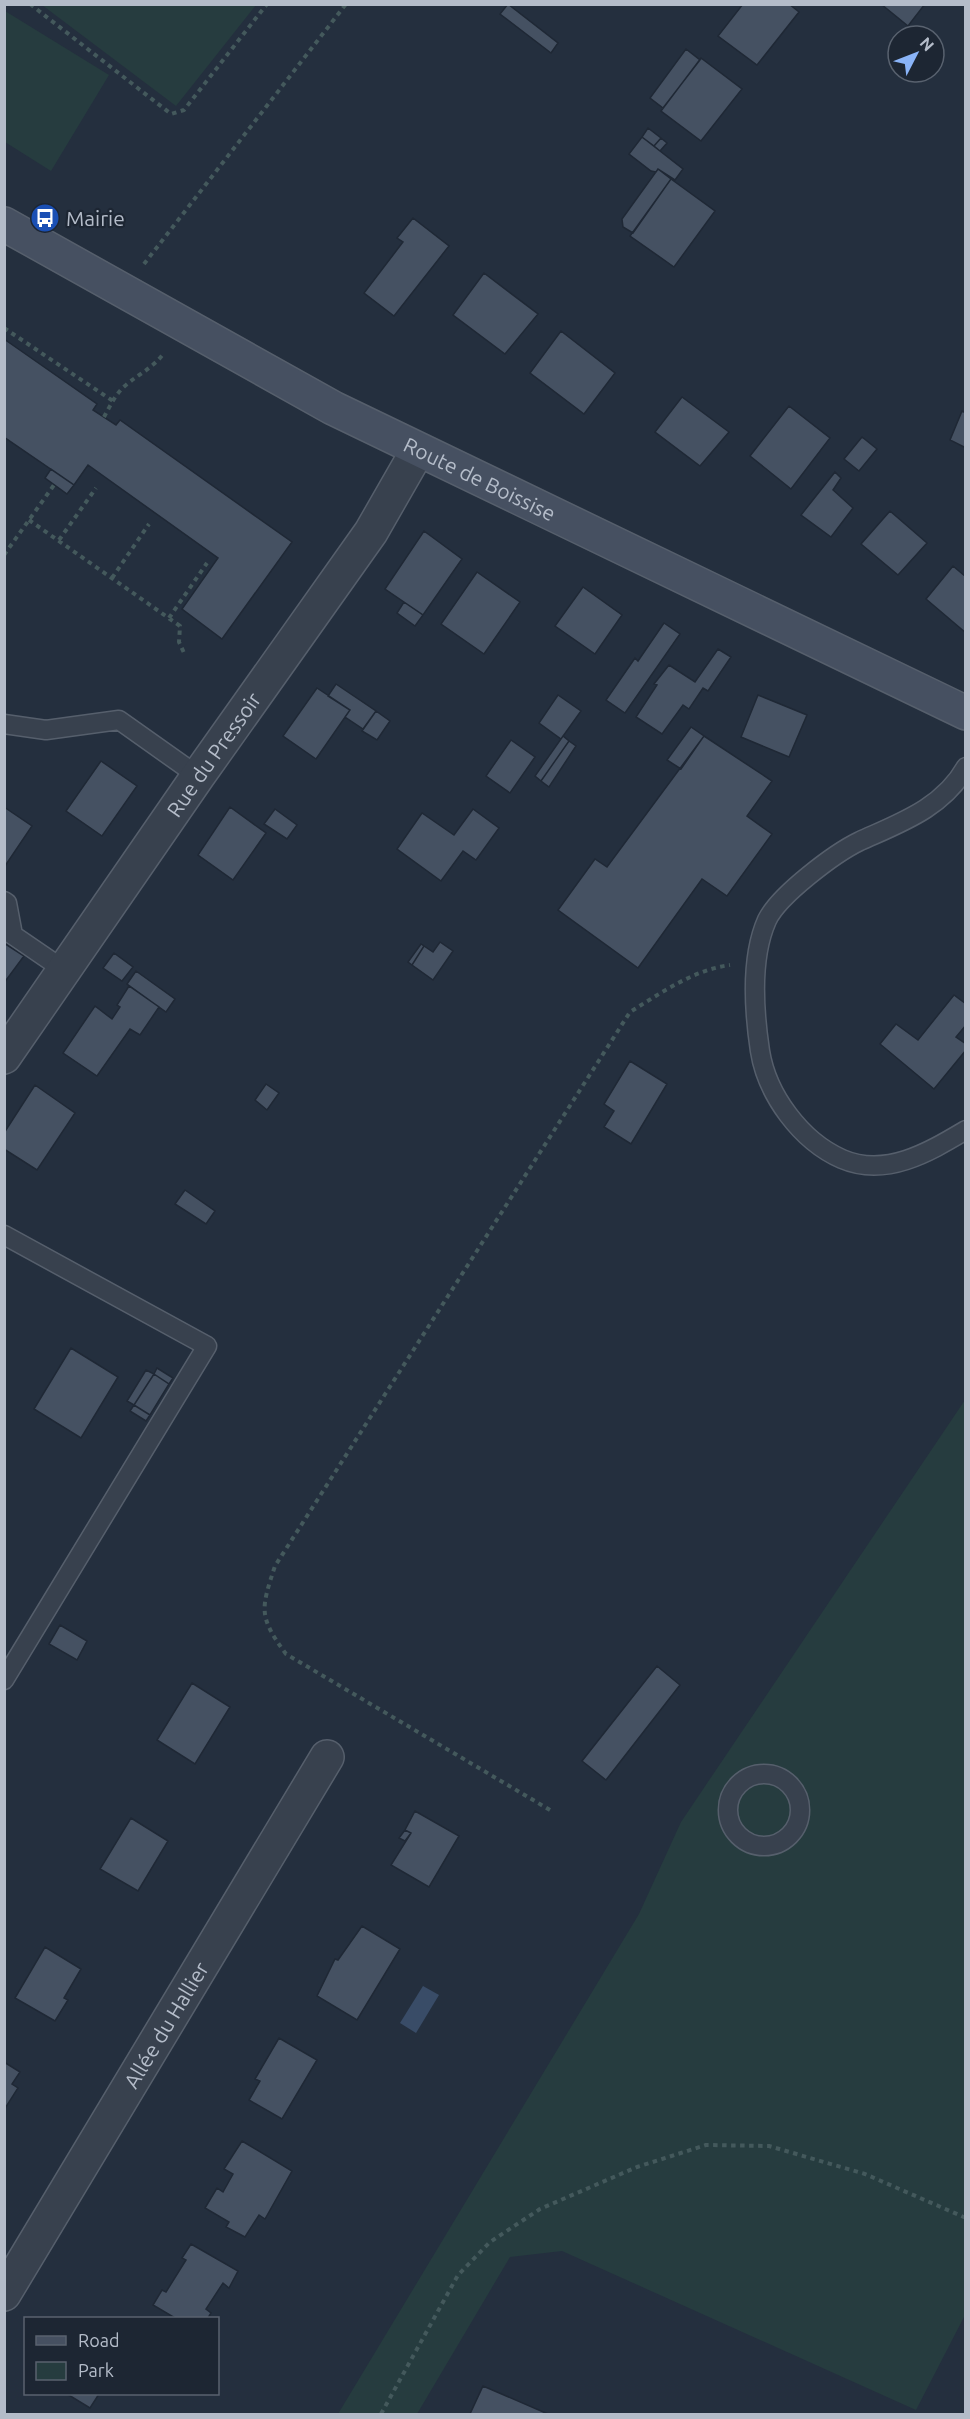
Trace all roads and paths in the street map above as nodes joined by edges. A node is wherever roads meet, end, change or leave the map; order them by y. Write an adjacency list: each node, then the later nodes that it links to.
1 (30, 4): 2 (path)
2 (267, 4)
3 (346, 4): 5 (path)
4 (4, 224): 10 (street, Route de Boissise)
5 (139, 270)
6 (4, 328): 8 (path)
7 (170, 345): 8 (path)
8 (113, 400): 9 (path)
9 (104, 417)
10 (418, 450): 21 (street, Route de Boissise); 24 (street, Rue du Pressoir)
11 (54, 485): 13 (path)
12 (96, 488): 15 (path)
13 (29, 520): 15 (path); 16 (path)
14 (149, 524): 18 (path)
15 (59, 540): 18 (path)
16 (5, 554)
17 (207, 563): 19 (path)
18 (112, 578): 19 (path)
19 (169, 618): 20 (path)
20 (185, 656)
21 (966, 713)
22 (4, 724): 24 (lane)
23 (966, 767): 27 (lane)
24 (198, 776): 28 (street, Rue du Pressoir)
25 (4, 901): 26 (lane)
26 (9, 932): 28 (lane)
27 (758, 962): 30 (lane); 34 (path)
28 (64, 970): 29 (street, Rue du Pressoir)
29 (5, 1055)
30 (966, 1130)
31 (4, 1235): 32 (lane)
32 (4, 1680)
33 (327, 1757): 37 (street, Allée du Hallier)
34 (550, 1810)
35 (788, 1838): 35 (lane)
36 (966, 2218): 38 (path)
37 (4, 2294)
38 (381, 2415)

